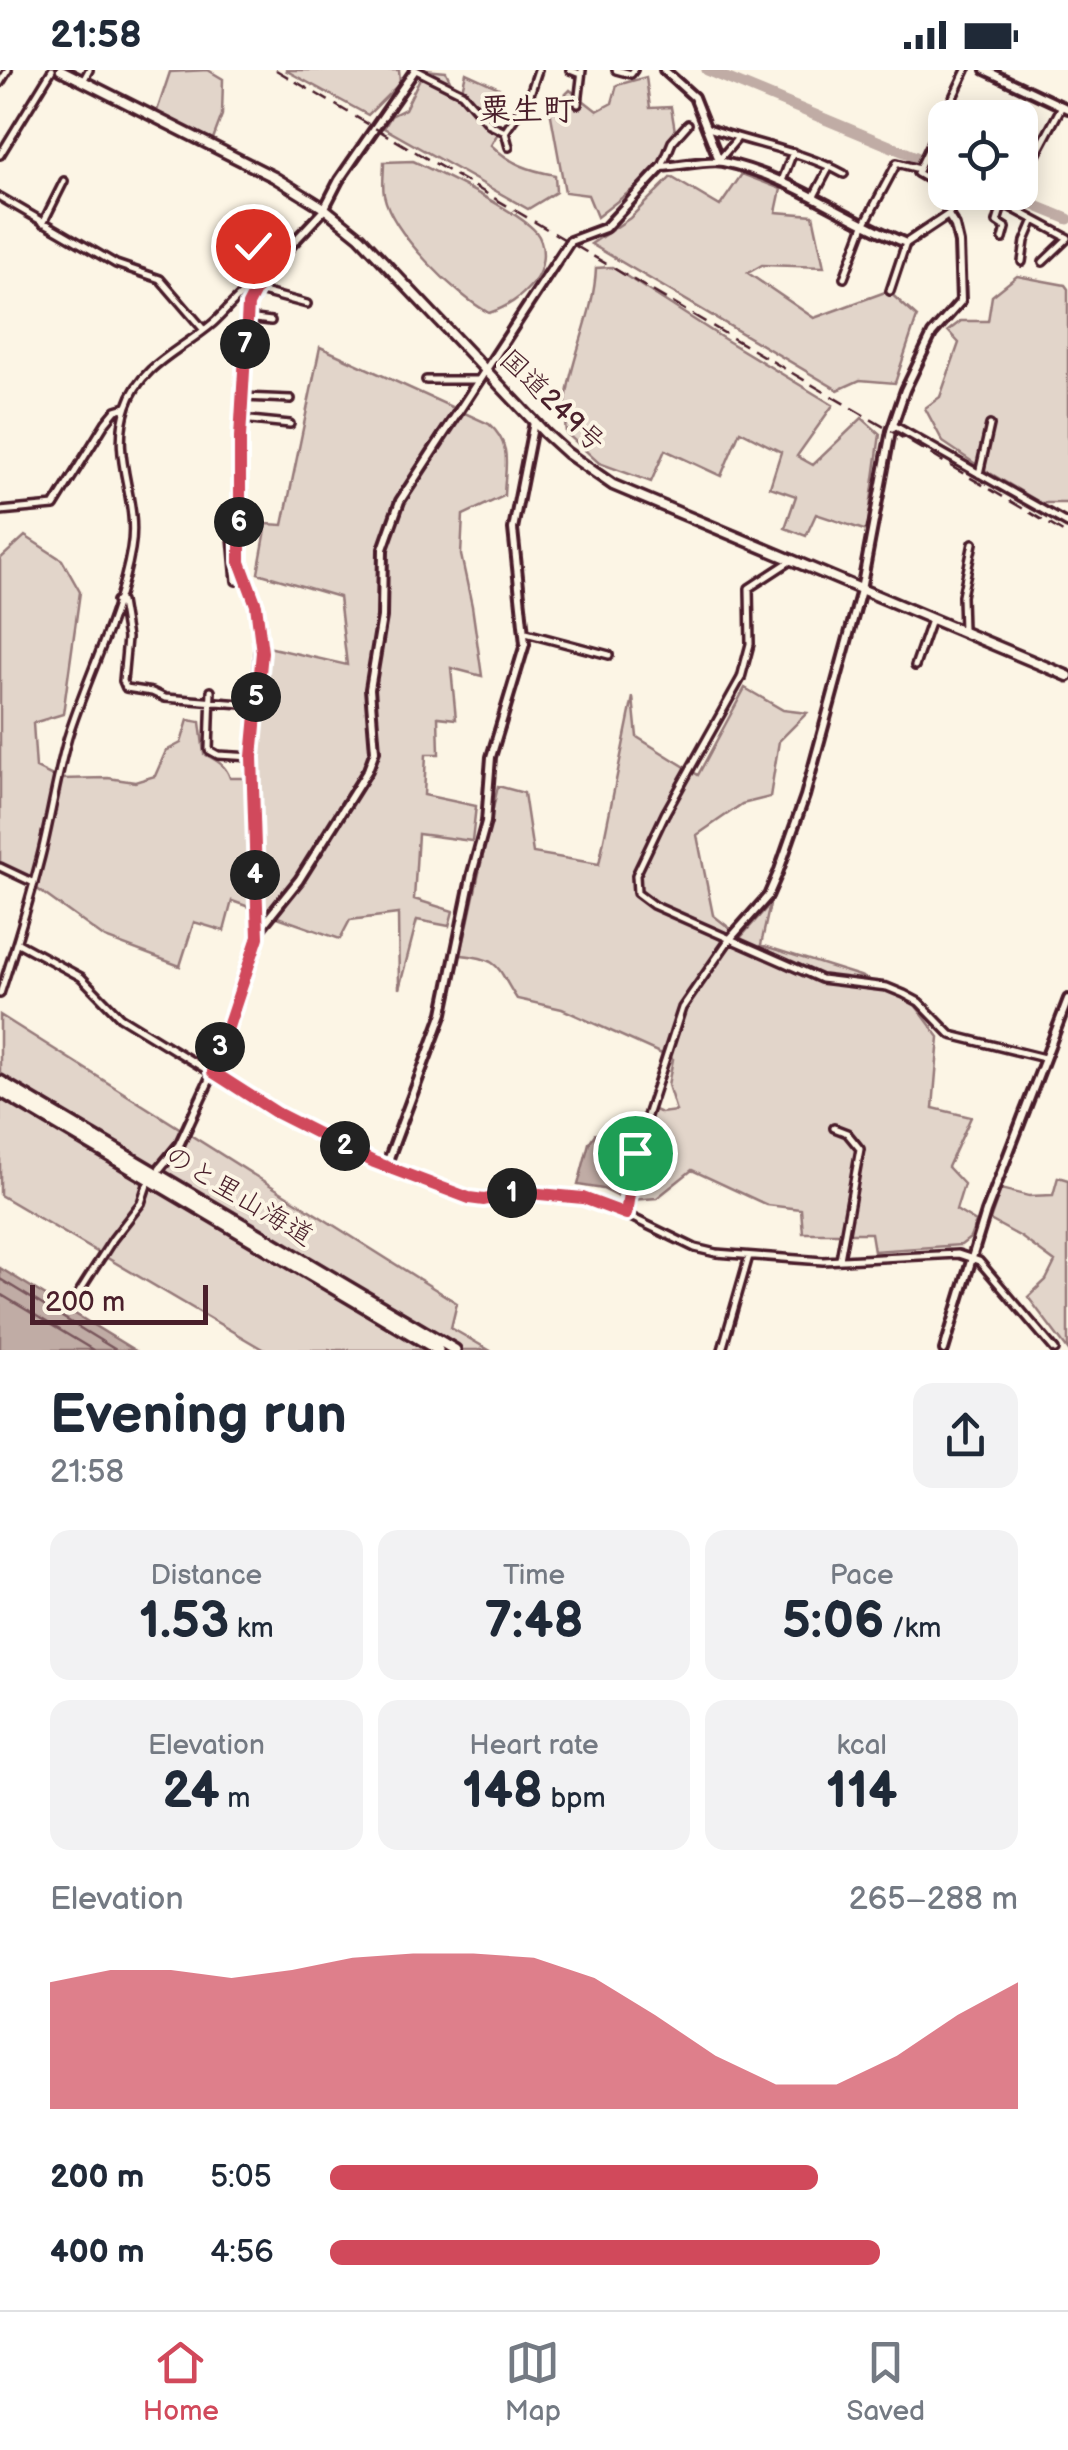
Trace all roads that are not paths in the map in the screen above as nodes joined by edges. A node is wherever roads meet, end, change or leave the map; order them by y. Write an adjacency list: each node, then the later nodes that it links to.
1 (8, 70): 15 (street)
2 (52, 70): 25 (street)
3 (62, 70): 14 (highway, 国道249号)
4 (89, 70): 14 (street)
5 (416, 70): 20 (street); 36 (street)
6 (538, 70): 20 (street)
7 (570, 70): 13 (street)
8 (616, 70): 9 (street)
9 (634, 70)
10 (966, 70): 29 (street)
11 (985, 70): 17 (street)
12 (667, 71): 19 (street)
13 (581, 72): 16 (street)
14 (83, 81): 36 (highway, 国道249号)
15 (0, 83)
16 (578, 104)
17 (1065, 107): 24 (street)
18 (688, 124): 27 (street)
19 (706, 127): 21 (street); 26 (street)
20 (505, 132): 22 (street)
21 (737, 138): 23 (street); 26 (street)
22 (509, 147)
23 (793, 152): 28 (street); 33 (street)
24 (1038, 154)
25 (0, 156)
26 (719, 160): 27 (street); 33 (street)
27 (662, 166): 58 (street)
28 (830, 166): 30 (street); 34 (street)
29 (919, 167): 31 (street); 44 (street)
30 (844, 174)
31 (928, 179)
32 (64, 181): 43 (street)
33 (782, 182): 34 (street)
34 (814, 196): 44 (street)
35 (0, 197): 43 (street)
36 (324, 208): 48 (street); 58 (highway, 国道249号)
37 (951, 210): 41 (street)
38 (1001, 210): 45 (street)
39 (1019, 210): 42 (street)
40 (263, 216): 48 (street)
41 (948, 216): 47 (street); 67 (street)
42 (1034, 220): 46 (street); 49 (street)
43 (44, 223): 57 (street)
44 (864, 226): 47 (street); 51 (street)
45 (1003, 238)
46 (1068, 238): 50 (street)
47 (906, 243): 53 (street)
48 (276, 260): 52 (street)
49 (1022, 262)
50 (1043, 262)
51 (844, 278)
52 (256, 287): 54 (street); 55 (street); 57 (street)
53 (890, 291)
54 (307, 304)
55 (247, 318): 56 (street); 61 (street)
56 (271, 321)
57 (204, 330): 63 (street)
58 (487, 371): 60 (street); 65 (highway, 国道249号)
59 (426, 380): 60 (street)
60 (481, 380): 90 (street)
61 (242, 397): 62 (street); 64 (street)
62 (291, 399)
63 (126, 407): 70 (street); 77 (street)
64 (240, 419): 66 (street); 72 (street)
65 (534, 421): 74 (highway, 国道249号); 80 (street)
66 (290, 424)
67 (893, 425): 69 (street); 76 (street)
68 (990, 425): 69 (street)
69 (979, 474): 71 (street)
70 (0, 511)
71 (1068, 524)
72 (239, 532): 75 (street); 86 (street)
73 (972, 543): 79 (street)
74 (792, 560): 76 (highway, 国道249号); 91 (street)
75 (236, 581)
76 (862, 590): 78 (highway, 国道249号); 91 (street)
77 (116, 601): 85 (street); 89 (street)
78 (932, 617): 79 (highway, 国道249号); 82 (street)
79 (963, 630): 83 (highway, 国道249号)
80 (526, 633): 81 (street); 100 (street)
81 (609, 655)
82 (915, 666)
83 (1068, 676)
84 (211, 691): 85 (street)
85 (211, 702): 86 (street); 87 (street)
86 (255, 704): 87 (street)
87 (252, 757): 90 (street)
88 (0, 867): 89 (street)
89 (34, 883): 92 (street)
90 (258, 931): 96 (street)
91 (729, 940): 95 (street); 103 (street)
92 (18, 943): 93 (street); 96 (street)
93 (0, 994)
94 (1068, 999): 95 (street)
95 (1047, 1059): 105 (street)
96 (213, 1072): 100 (street); 101 (street)
97 (0, 1081): 109 (highway, のと里山海道)
98 (0, 1091): 108 (highway, のと里山海道)
99 (834, 1128): 106 (street)
100 (386, 1166): 103 (street)
101 (160, 1168)
102 (147, 1185): 107 (street)
103 (626, 1214): 104 (street)
104 (749, 1256): 106 (street); 110 (street)
105 (971, 1258): 106 (street); 111 (street); 112 (street)
106 (840, 1260)
107 (78, 1294)
108 (438, 1350)
109 (455, 1350)
110 (722, 1350)
111 (944, 1350)
112 (1055, 1350)

